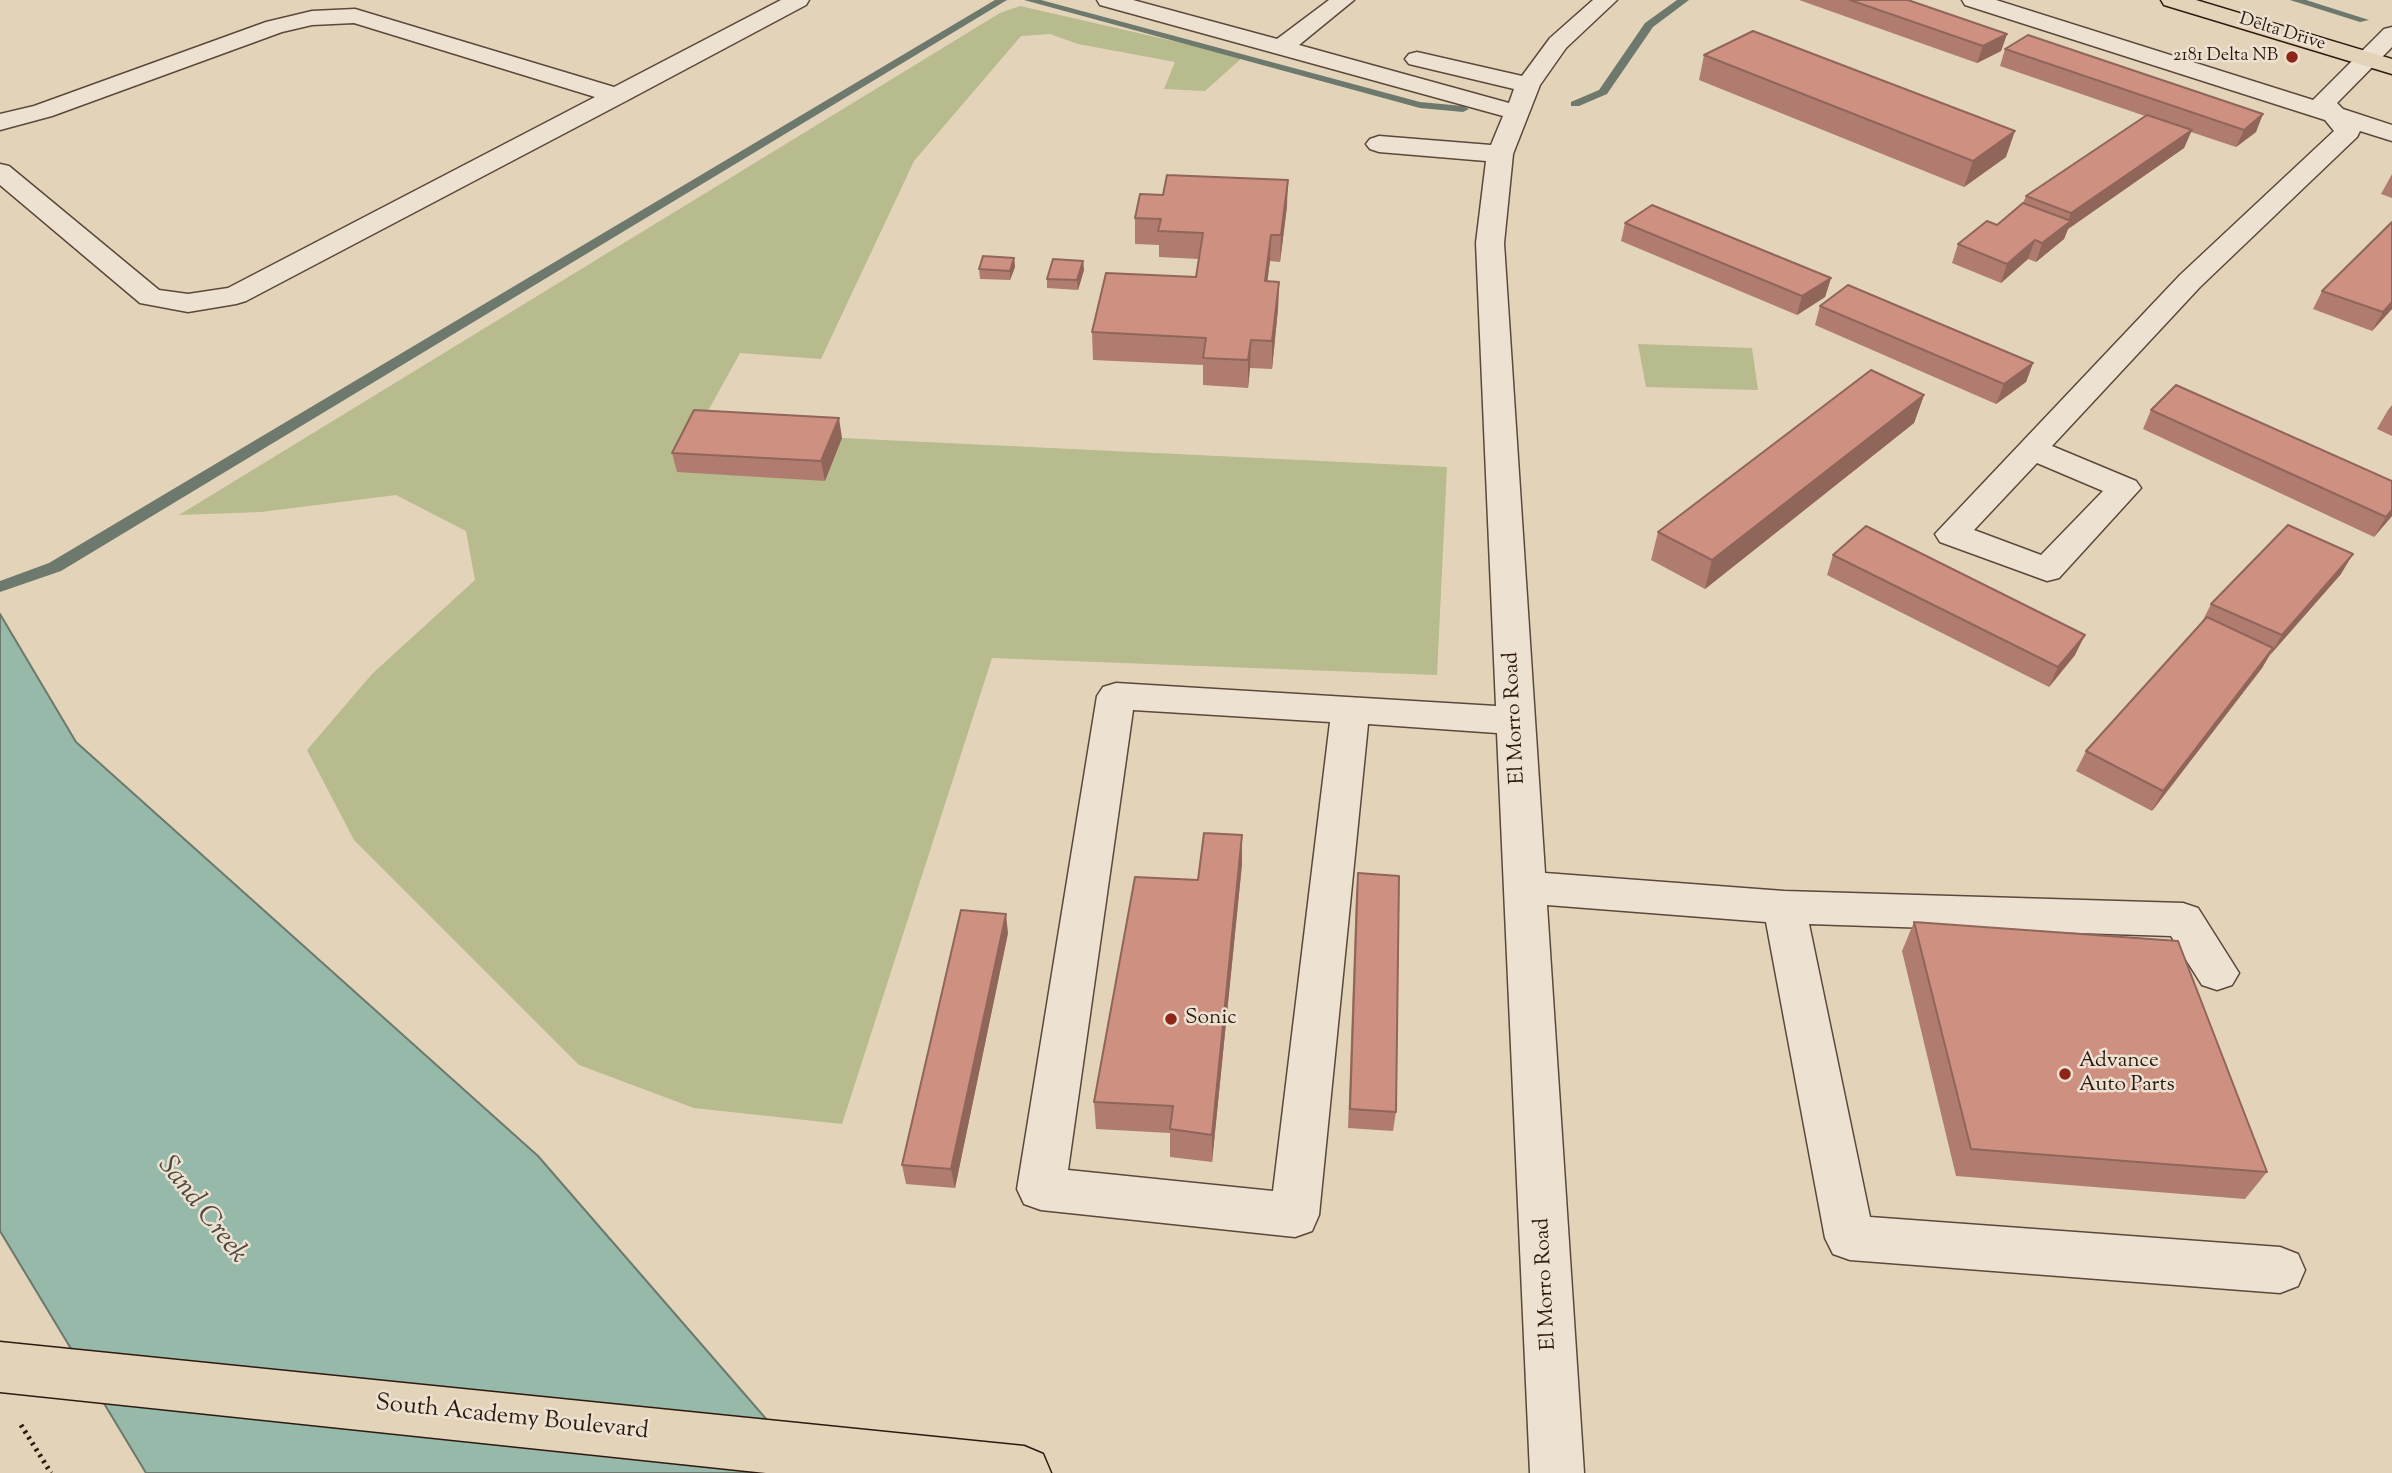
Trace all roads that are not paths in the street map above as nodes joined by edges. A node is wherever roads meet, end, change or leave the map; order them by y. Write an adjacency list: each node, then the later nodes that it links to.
1 (798, 0): 16 (street)
2 (1108, 0): 13 (street)
3 (1192, 0): 8 (street)
4 (1343, 0): 10 (street)
5 (1606, 0): 17 (street, El Morro Road)
6 (1973, 0): 18 (street)
7 (2172, 0): 15 (main road, Delta Drive)
8 (1217, 7)
9 (1280, 23): 10 (street)
10 (1306, 30): 12 (street); 13 (street)
11 (2392, 34): 15 (street)
12 (1332, 37)
13 (1280, 48): 17 (street)
14 (1399, 54): 17 (street)
15 (2378, 62): 18 (street)
16 (617, 96): 19 (street); 23 (street)
17 (1521, 98): 22 (street, El Morro Road)
18 (2335, 115): 20 (street); 24 (street)
19 (0, 122)
20 (2392, 134)
21 (1379, 144): 22 (street)
22 (1500, 153): 26 (street, El Morro Road)
23 (0, 172)
24 (2032, 449): 24 (street)
25 (1350, 710): 25 (street); 26 (street)
26 (1516, 722): 27 (street, El Morro Road)
27 (1524, 887): 28 (street); 33 (street, El Morro Road)
28 (1784, 906): 29 (street); 30 (street)
29 (2217, 973)
30 (2280, 1270)
31 (7, 1391): 32 (main road, South Academy Boulevard)
32 (1024, 1473)
33 (1558, 1473)

